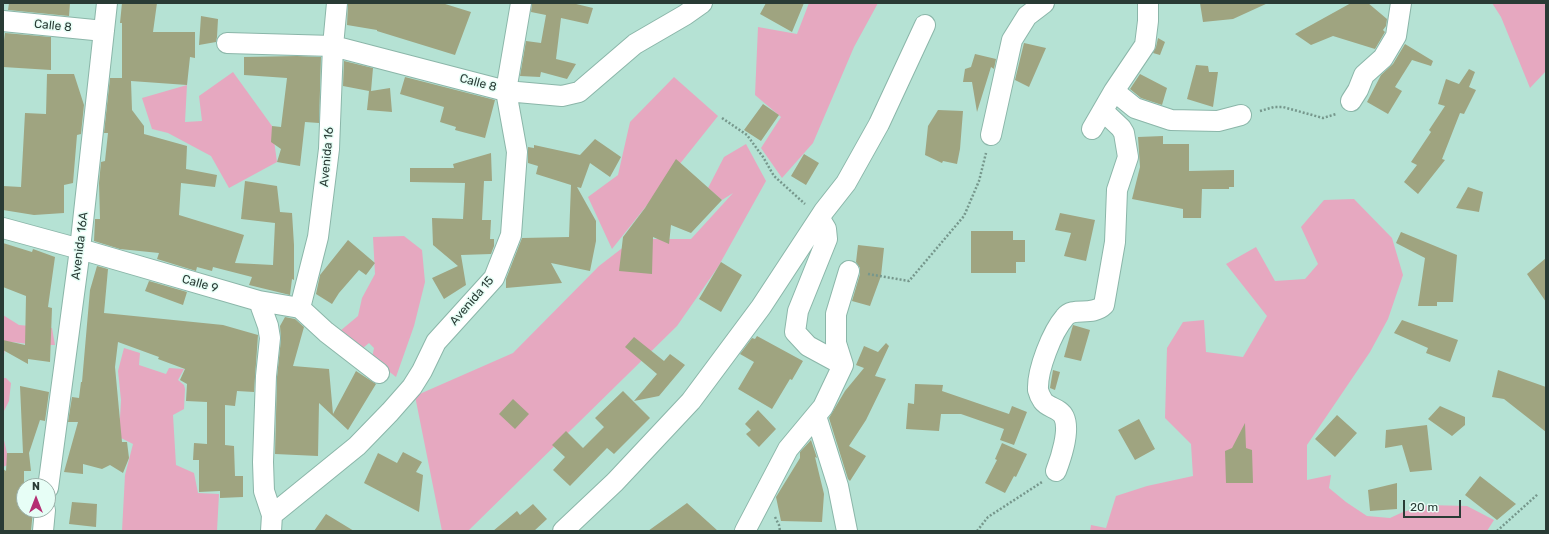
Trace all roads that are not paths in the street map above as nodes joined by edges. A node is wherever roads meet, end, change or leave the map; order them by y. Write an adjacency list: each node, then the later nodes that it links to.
1 (107, 3): 10 (street, Avenida 16A)
2 (337, 3): 12 (street, Avenida 16)
3 (521, 3): 13 (street, Avenida 15)
4 (702, 3): 13 (street, Calle 8)
5 (1044, 3): 19 (street)
6 (1148, 3): 14 (street)
7 (1401, 3): 15 (street)
8 (3, 21): 10 (street, Calle 8)
9 (925, 25): 20 (street)
10 (104, 32): 22 (street, Avenida 16A)
11 (227, 43): 12 (street, Calle 8)
12 (333, 46): 13 (street, Calle 8); 25 (street, Avenida 16)
13 (506, 91): 32 (street, Avenida 15)
14 (1114, 91): 16 (street); 17 (street)
15 (1351, 101)
16 (1103, 111): 18 (street); 29 (street)
17 (1241, 116)
18 (1092, 129)
19 (991, 135)
20 (822, 215): 26 (street); 34 (street)
21 (3, 228): 22 (street, Calle 9)
22 (80, 249): 24 (street, Calle 9); 30 (street, Avenida 16A)
23 (848, 271): 26 (street)
24 (259, 301): 25 (street, Calle 9); 32 (street)
25 (300, 308): 27 (street)
26 (843, 365): 28 (street)
27 (380, 373)
28 (816, 416): 35 (street); 36 (street)
29 (1056, 471)
30 (49, 478)
31 (44, 518): 33 (street)
32 (272, 523)
33 (43, 531)
34 (563, 531)
35 (745, 531)
36 (847, 531)

